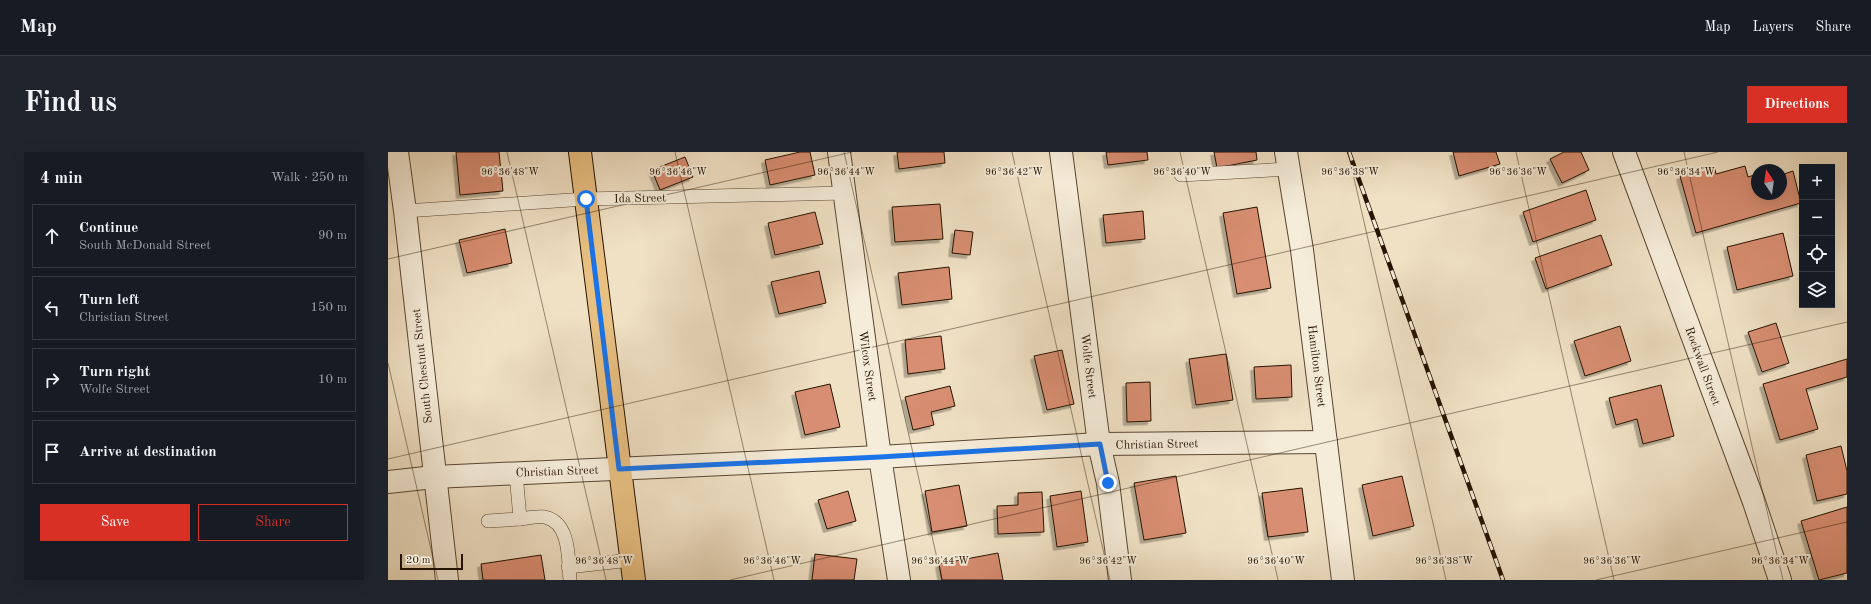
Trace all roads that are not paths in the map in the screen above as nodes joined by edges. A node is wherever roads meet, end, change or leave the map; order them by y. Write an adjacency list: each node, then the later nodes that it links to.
1 (396, 152): 10 (street, South Chestnut Street)
2 (580, 152): 9 (main road)
3 (839, 152): 8 (street, Wilcox Street)
4 (1061, 152): 12 (street, Wolfe Street)
5 (1624, 152): 27 (street, Rockwall Street)
6 (1287, 160): 7 (lane); 11 (street, Hamilton Street)
7 (1181, 175)
8 (844, 194): 9 (lane, Ida Street); 13 (street, Wilcox Street)
9 (586, 199): 10 (lane, Ida Street); 14 (main road)
10 (396, 212): 16 (street, South Chestnut Street)
11 (1326, 442): 12 (street, Christian Street); 26 (street, Hamilton Street)
12 (1100, 444): 13 (street, Christian Street); 25 (street, Wolfe Street)
13 (880, 457): 14 (street, Christian Street); 24 (street, Wilcox Street)
14 (619, 469): 15 (street, Christian Street); 21 (main road)
15 (516, 473): 16 (street, Christian Street); 18 (lane)
16 (434, 477): 17 (street, Christian Street); 22 (street, South Chestnut Street)
17 (388, 482)
18 (520, 519): 19 (lane); 20 (lane)
19 (488, 522)
20 (568, 566): 21 (lane); 23 (lane)
21 (633, 570)
22 (446, 580)
23 (570, 580)
24 (899, 580)
25 (1120, 580)
26 (1343, 580)
27 (1780, 580)

